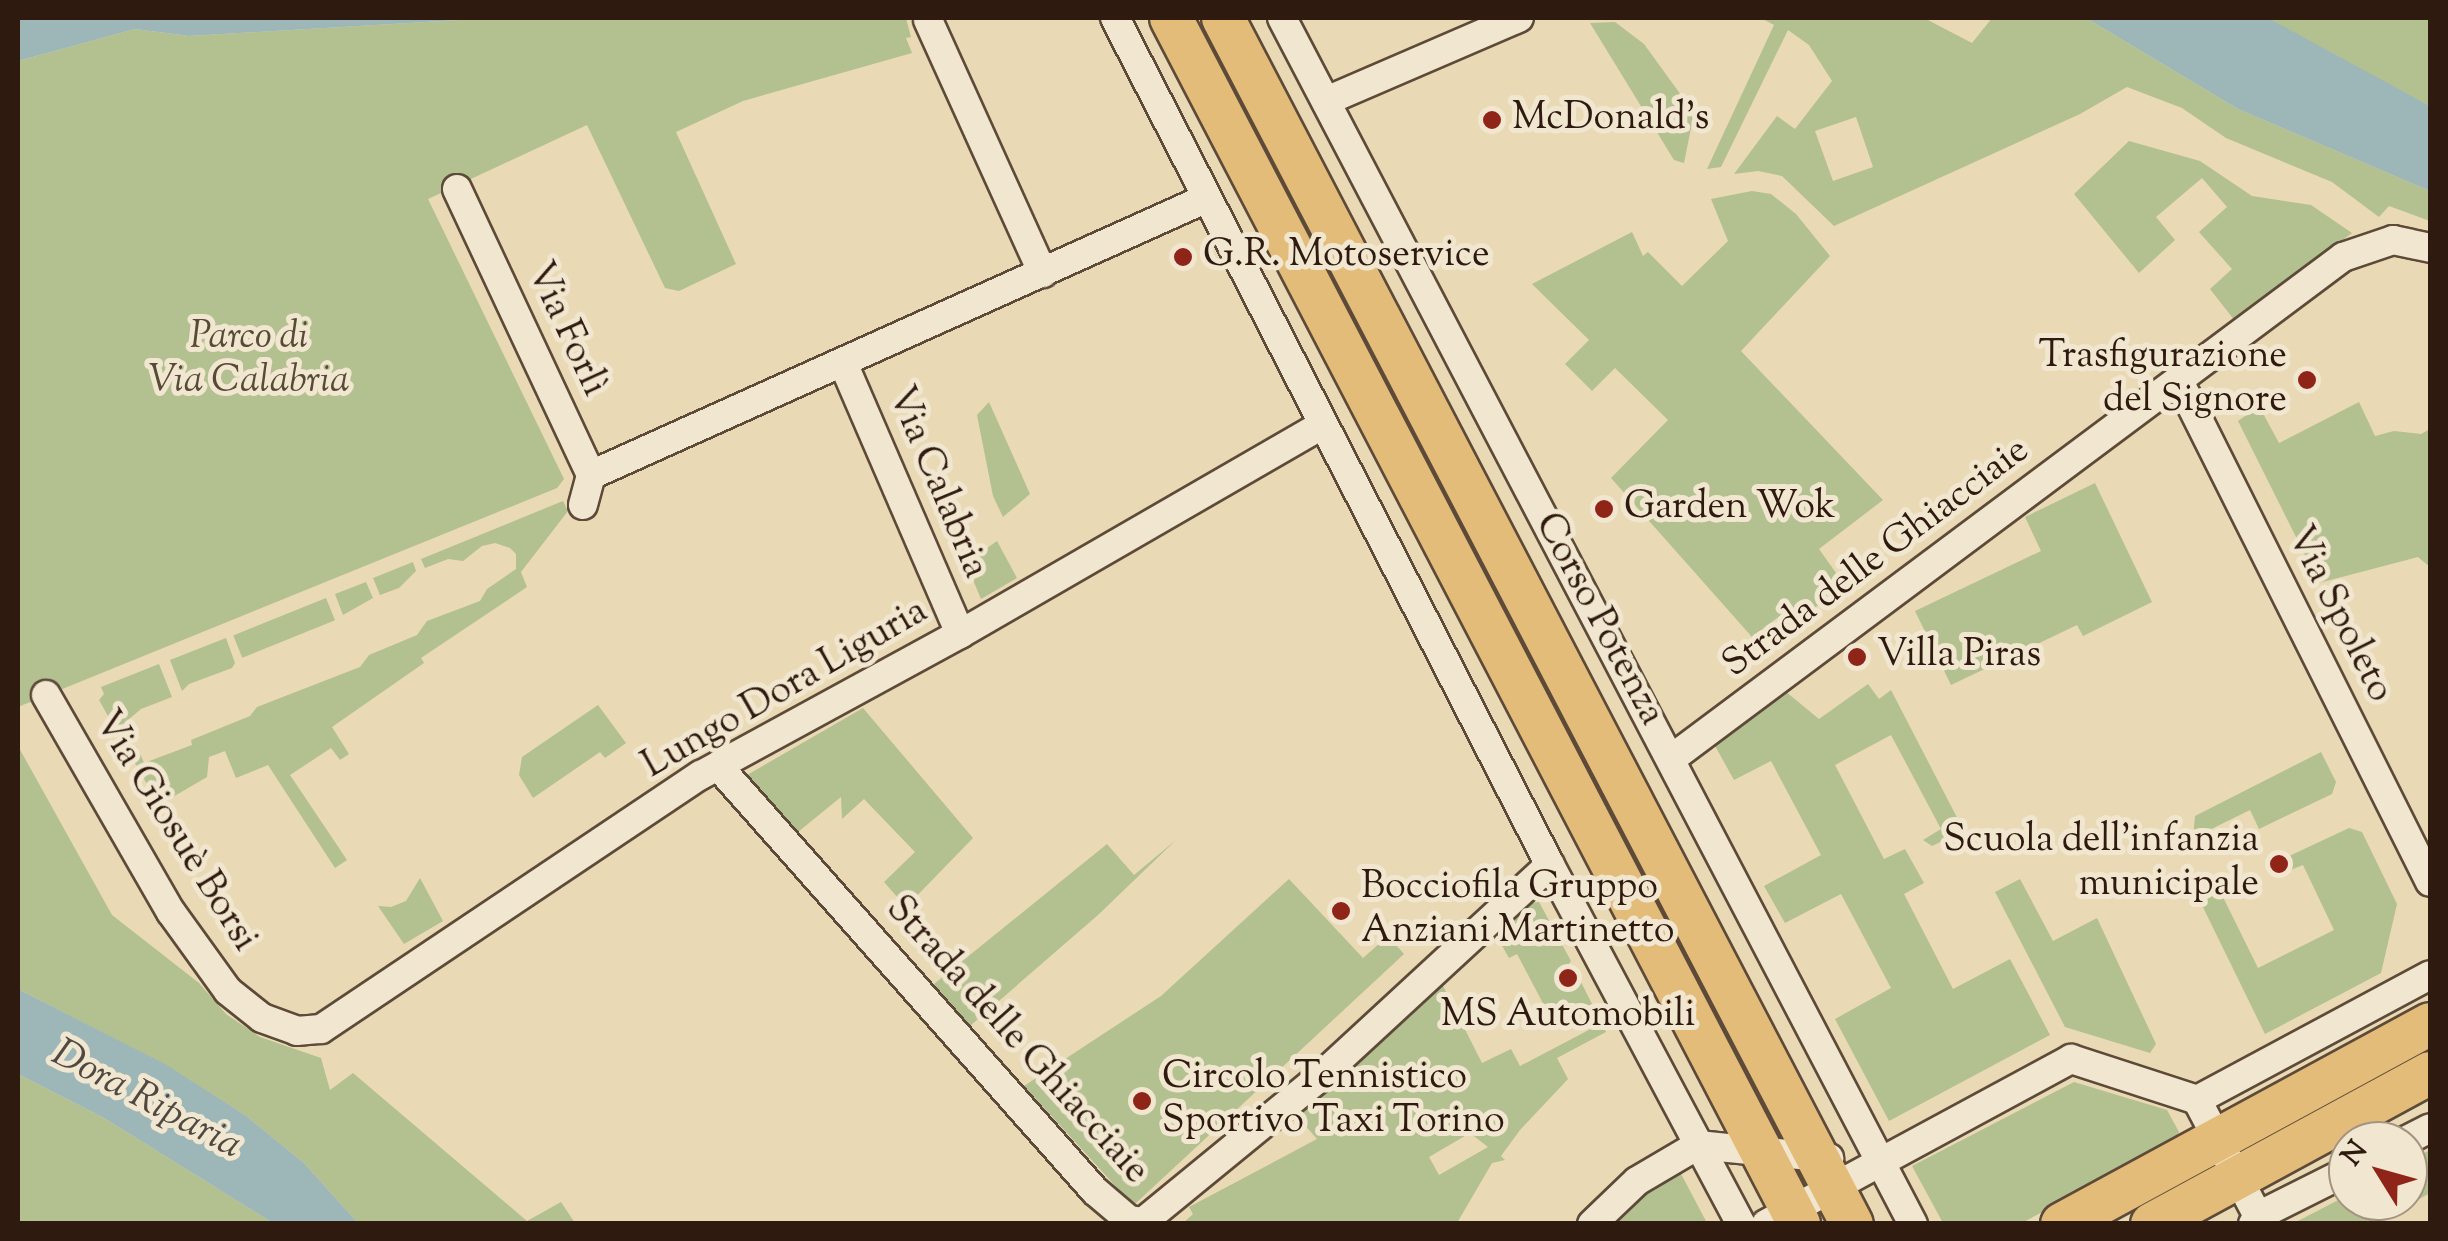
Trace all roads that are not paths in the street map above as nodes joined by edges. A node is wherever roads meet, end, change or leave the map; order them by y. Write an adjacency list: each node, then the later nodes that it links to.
1 (1170, 18): 30 (main road)
2 (1223, 18): 34 (main road, Corso Potenza)
3 (1282, 18): 7 (street, Corso Potenza)
4 (1519, 18): 7 (street)
5 (928, 20): 11 (street)
6 (1118, 24): 9 (street)
7 (1326, 101): 19 (street, Corso Potenza)
8 (457, 189): 15 (street, Via Forlì)
9 (1208, 198): 11 (street, Via Calabria); 14 (street)
10 (2430, 248): 13 (street, Strada delle Ghiacciaie)
11 (1043, 274): 12 (street, Via Calabria)
12 (843, 363): 15 (street, Via Calabria); 17 (street, Via Calabria)
13 (2180, 380): 19 (street, Strada delle Ghiacciaie); 22 (street, Via Spoleto)
14 (1322, 424): 17 (street, Lungo Dora Liguria); 21 (street)
15 (591, 474): 16 (street)
16 (583, 505)
17 (960, 634): 20 (street, Lungo Dora Liguria)
18 (46, 695): 25 (street, Via Giosuè Borsi)
19 (1671, 759): 31 (street, Corso Potenza)
20 (718, 766): 21 (street, Strada delle Ghiacciaie); 25 (street, Lungo Dora Liguria)
21 (1550, 865): 29 (street)
22 (2430, 882)
23 (2430, 975): 27 (street)
24 (2430, 1024): 28 (main road)
25 (297, 1030)
26 (2430, 1073): 32 (main road)
27 (2197, 1100): 28 (street); 31 (street)
28 (2218, 1138): 32 (street); 40 (main road)
29 (1698, 1145): 30 (street); 37 (street); 38 (street)
30 (1761, 1150): 34 (street); 35 (main road)
31 (1880, 1162): 34 (street); 39 (street, Corso Potenza)
32 (2239, 1178): 36 (street); 41 (main road)
33 (2328, 1182): 36 (street)
34 (1836, 1189): 35 (street)
35 (1786, 1219)
36 (2256, 1220)
37 (1592, 1224)
38 (1741, 1224)
39 (1912, 1224)
40 (2062, 1224)
41 (2152, 1224)

